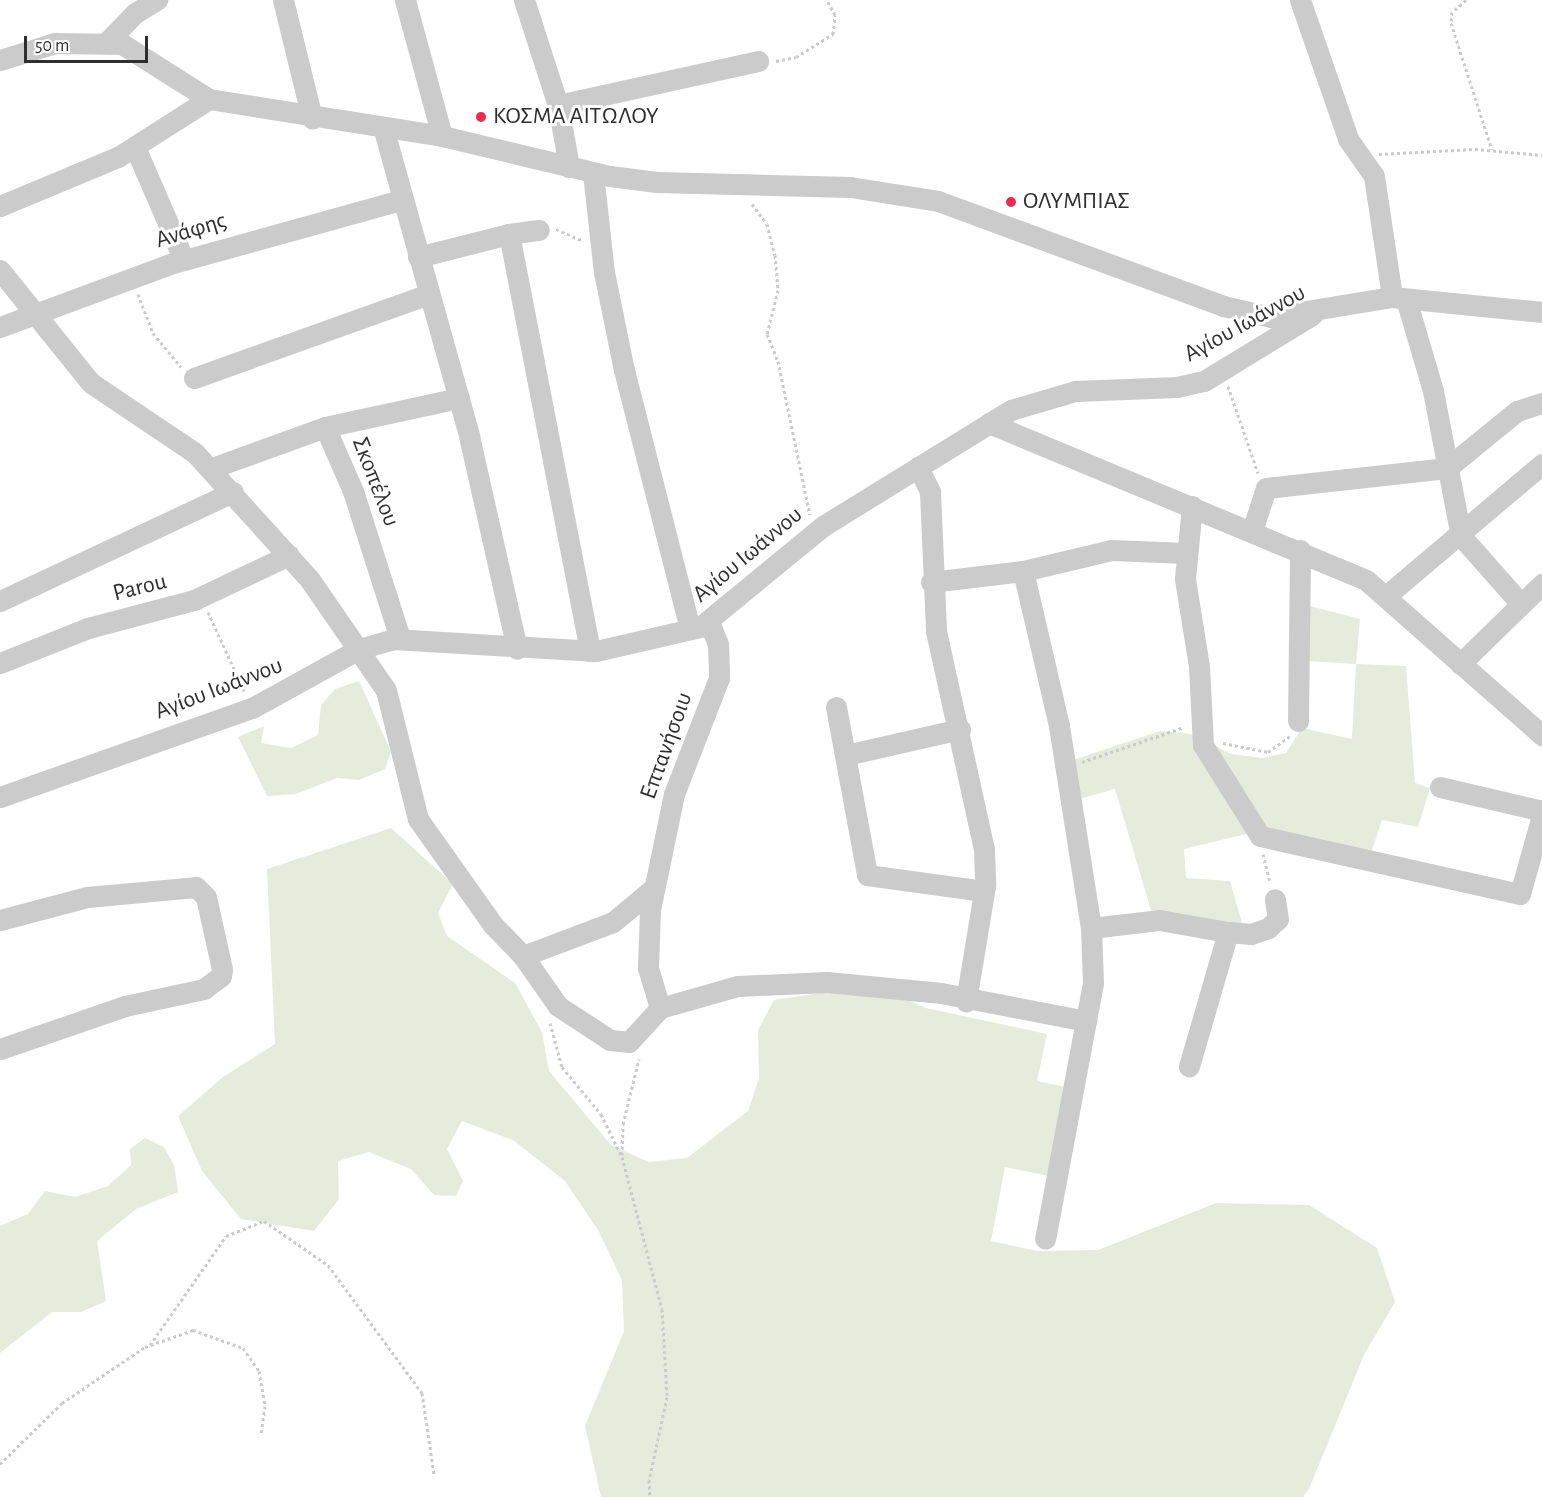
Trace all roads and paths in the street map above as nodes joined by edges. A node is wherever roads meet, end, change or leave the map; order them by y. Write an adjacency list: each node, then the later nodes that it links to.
1 (157, 0): 8 (street)
2 (282, 0): 13 (street)
3 (405, 0): 15 (street)
4 (524, 0): 12 (street)
5 (826, 0): 10 (path)
6 (1300, 0): 19 (street)
7 (1466, 0): 17 (path)
8 (107, 42): 9 (street); 11 (street)
9 (0, 60)
10 (758, 61): 12 (street)
11 (209, 99): 13 (street); 16 (street)
12 (558, 105): 20 (street)
13 (312, 118): 14 (street)
14 (383, 127): 15 (street); 23 (street)
15 (442, 136): 20 (street)
16 (135, 147): 24 (street); 29 (street)
17 (1492, 150): 18 (path); 19 (path)
18 (1542, 155)
19 (1361, 159): 33 (street)
20 (569, 167): 21 (street)
21 (593, 172): 22 (street); 27 (street, Επτανήσοιυ)
22 (728, 184): 34 (street); 51 (path)
23 (401, 200): 28 (street); 29 (street, Ανάφης)
24 (0, 206)
25 (539, 230): 26 (street); 27 (path)
26 (509, 234): 28 (street); 68 (street)
27 (601, 249): 64 (street, Επτανήσοιυ)
28 (418, 257): 32 (street)
29 (184, 260): 31 (street, Ανάφης)
30 (0, 270): 36 (street)
31 (132, 276): 36 (street, Ανάφης); 39 (path)
32 (429, 294): 39 (street); 40 (street)
33 (1399, 298): 34 (street, Αγίου Ιωάννου); 35 (street, Αγίου Ιωάννου); 47 (street)
34 (1317, 311): 38 (street, Αγίου Ιωάννου)
35 (1542, 312)
36 (32, 313): 37 (street, Ανάφης); 46 (street)
37 (0, 327)
38 (1223, 372): 42 (street, Αγίου Ιωάννου); 48 (path)
39 (194, 378)
40 (459, 398): 43 (street); 66 (street)
41 (1542, 403): 47 (street)
42 (989, 423): 45 (street, Αγίου Ιωάννου); 50 (street)
43 (325, 427): 46 (street, Σκοπέλου); 65 (street, Σκοπέλου)
44 (1542, 464): 53 (street)
45 (918, 466): 51 (street, Αγίου Ιωάννου); 58 (street)
46 (212, 468): 49 (street)
47 (1447, 468): 48 (street); 53 (street)
48 (1266, 488): 52 (street)
49 (233, 492): 56 (street); 62 (street)
50 (1192, 506): 52 (street); 55 (street)
51 (823, 526): 64 (street, Αγίου Ιωάννου)
52 (1252, 531): 54 (street)
53 (1461, 536): 60 (street); 63 (street)
54 (1300, 550): 60 (street); 73 (street)
55 (1185, 553): 57 (street); 75 (street)
56 (289, 555): 61 (street, Parou); 67 (street)
57 (1023, 571): 58 (street); 78 (street)
58 (931, 582): 74 (street)
59 (1542, 584): 63 (street)
60 (1387, 595): 70 (street)
61 (200, 597): 69 (street, Parou); 72 (path)
62 (0, 602)
63 (1520, 603): 70 (street)
64 (700, 626): 68 (street, Αγίου Ιωάννου); 83 (street, Επτανήσοιυ)
65 (400, 638): 66 (street, Αγίου Ιωάννου); 67 (street, Αγίου Ιωάννου)
66 (517, 649): 68 (street, Αγίου Ιωάννου)
67 (359, 650): 72 (street, Αγίου Ιωάννου); 89 (street)
68 (590, 651)
69 (0, 663)
70 (1460, 664): 76 (street)
71 (836, 707): 77 (street)
72 (252, 708): 80 (street, Αγίου Ιωάννου)
73 (1298, 721): 75 (path)
74 (960, 729): 77 (street); 84 (street)
75 (1206, 734): 78 (path); 82 (street)
76 (1542, 735)
77 (846, 755): 84 (street)
78 (1062, 769): 87 (street)
79 (1440, 787): 81 (street)
80 (0, 797)
81 (1542, 813): 82 (street)
82 (1260, 836): 85 (path)
83 (654, 888): 89 (street); 92 (street, Επτανήσοιυ)
84 (984, 891): 91 (street)
85 (1275, 899): 88 (street)
86 (0, 920): 95 (street)
87 (1091, 928): 88 (street); 93 (street)
88 (1228, 932): 96 (street)
89 (523, 956): 90 (street)
90 (550, 994): 94 (street); 97 (path)
91 (966, 1001): 92 (street); 93 (street)
92 (660, 1008): 94 (street)
93 (1086, 1021): 98 (street)
94 (646, 1028): 97 (path)
95 (0, 1049)
96 (1189, 1066)
97 (622, 1157): 103 (path)
98 (1045, 1239)
99 (150, 1345): 100 (path); 101 (path); 102 (path)
100 (261, 1434)
101 (0, 1464)
102 (434, 1474)
103 (650, 1497)

